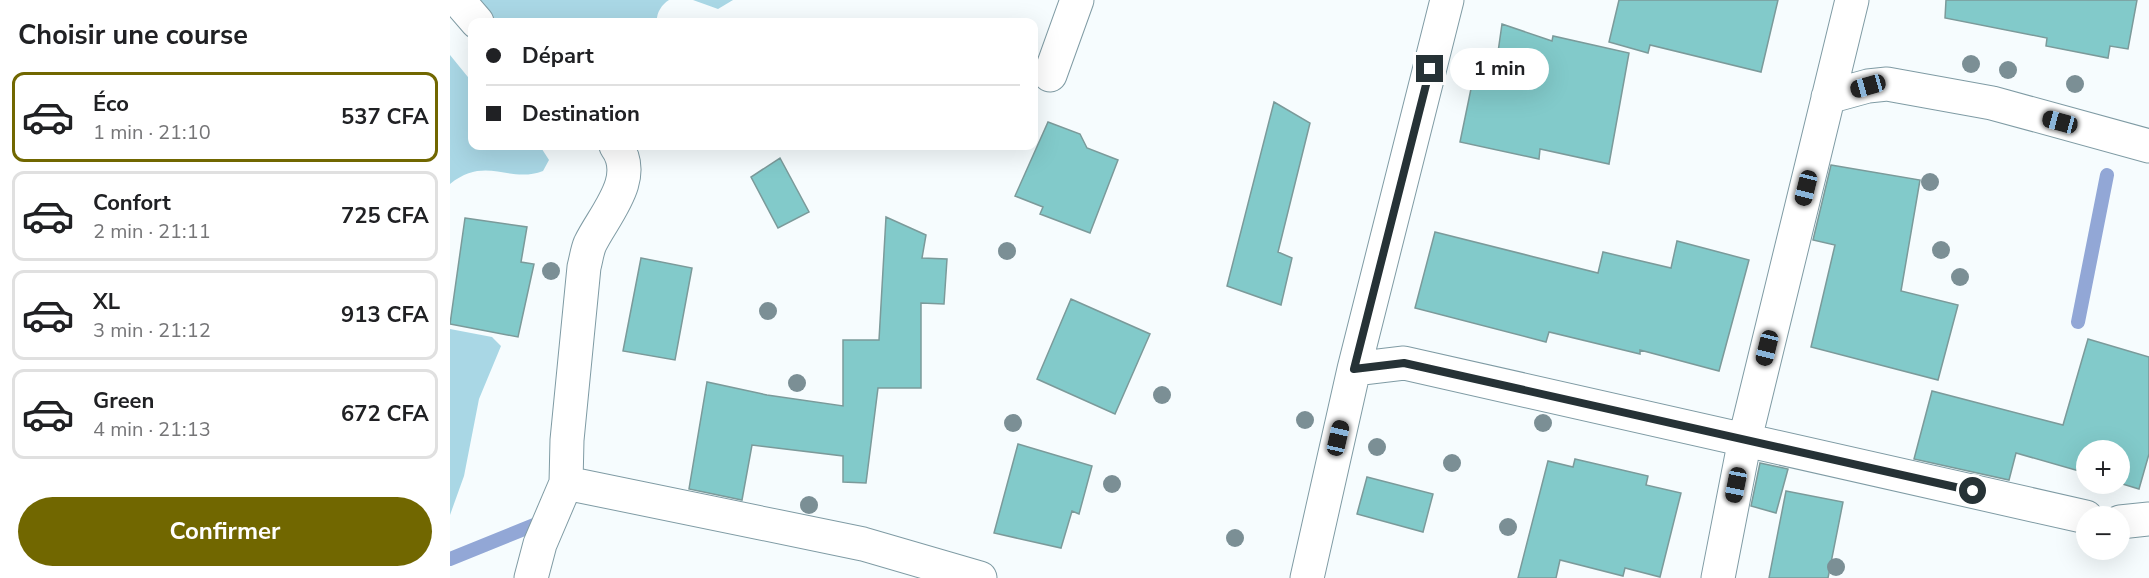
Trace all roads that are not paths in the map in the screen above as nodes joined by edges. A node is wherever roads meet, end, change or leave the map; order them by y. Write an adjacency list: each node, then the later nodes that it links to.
1 (458, 0): 5 (street)
2 (1077, 0): 6 (street)
3 (1447, 0): 10 (street)
4 (1851, 0): 7 (street)
5 (474, 18)
6 (1050, 75)
7 (1828, 97): 8 (street); 11 (street)
8 (2149, 146)
9 (619, 150): 12 (street)
10 (1354, 369): 11 (street); 18 (street)
11 (1745, 439): 13 (street); 19 (street)
12 (566, 483): 16 (street); 17 (street)
13 (2076, 516)
14 (2149, 519): 15 (street)
15 (2130, 521)
16 (531, 578)
17 (980, 578)
18 (1307, 578)
19 (1718, 578)

